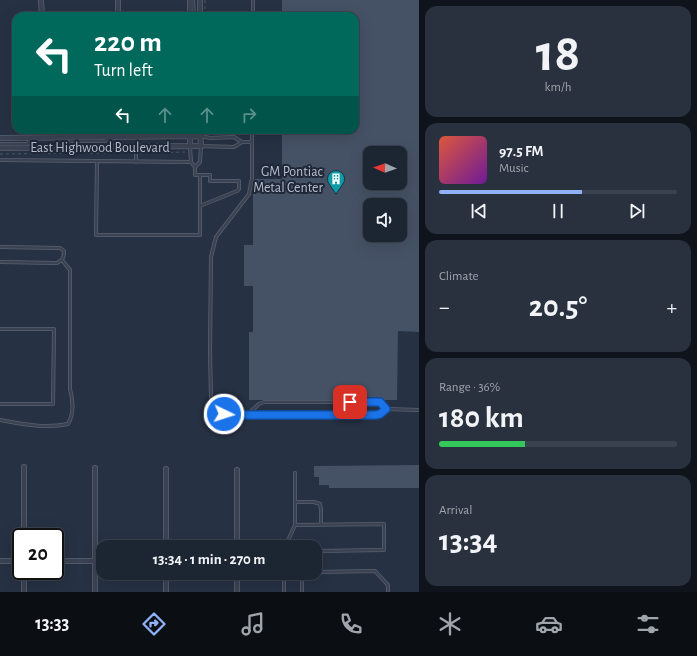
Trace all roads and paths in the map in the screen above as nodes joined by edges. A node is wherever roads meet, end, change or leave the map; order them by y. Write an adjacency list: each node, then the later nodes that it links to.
1 (41, 0): 8 (street)
2 (118, 0): 9 (street)
3 (190, 0): 10 (street)
4 (193, 0): 11 (lane)
5 (199, 0): 12 (street)
6 (205, 0): 13 (path)
7 (253, 0): 14 (lane)
8 (42, 12)
9 (118, 12)
10 (190, 12)
11 (194, 12)
12 (200, 12)
13 (205, 12)
14 (253, 12)
15 (252, 134): 22 (lane)
16 (190, 136): 17 (street, East Highwood Boulevard); 18 (street, East Highwood Boulevard); 24 (street)
17 (200, 136): 21 (lane); 25 (street)
18 (120, 137): 20 (street, East Highwood Boulevard); 26 (lane)
19 (0, 138): 20 (street, East Highwood Boulevard)
20 (30, 138): 23 (lane)
21 (242, 142): 22 (lane); 25 (lane)
22 (252, 142): 46 (lane)
23 (0, 144)
24 (190, 146): 25 (street, East Highwood Boulevard); 27 (street, East Highwood Boulevard); 29 (lane)
25 (200, 146): 36 (lane)
26 (67, 147): 27 (street, East Highwood Boulevard); 28 (street, East Highwood Boulevard)
27 (136, 147): 30 (lane)
28 (0, 148)
29 (191, 152): 30 (path); 35 (lane)
30 (136, 153): 31 (path); 34 (lane)
31 (0, 154)
32 (0, 160): 33 (lane)
33 (97, 161): 34 (lane); 38 (lane)
34 (136, 162): 35 (lane)
35 (191, 162): 36 (lane)
36 (194, 166): 37 (lane)
37 (200, 175): 38 (lane); 38 (lane)
38 (200, 206)
39 (0, 248): 40 (lane)
40 (62, 260): 41 (lane); 47 (lane)
41 (0, 262)
42 (0, 329): 43 (lane)
43 (0, 404)
44 (386, 409): 45 (lane); 46 (lane); 46 (lane)
45 (419, 410)
46 (247, 415)
47 (0, 420)
48 (24, 467): 56 (street)
49 (95, 468): 64 (street)
50 (166, 469): 57 (street)
51 (237, 470): 58 (street)
52 (295, 473): 53 (lane)
53 (295, 502): 54 (lane); 55 (lane)
54 (321, 524): 55 (lane); 60 (lane)
55 (295, 525): 59 (lane)
56 (24, 528)
57 (166, 540)
58 (237, 540)
59 (288, 540)
60 (322, 551)
61 (0, 561): 62 (street)
62 (12, 561)
63 (64, 561): 64 (street)
64 (95, 561): 72 (street)
65 (322, 572): 77 (lane)
66 (24, 580): 71 (street)
67 (166, 580): 73 (street)
68 (237, 580): 74 (street)
69 (284, 580): 75 (lane)
70 (302, 580): 76 (lane)
71 (24, 592)
72 (95, 592)
73 (166, 592)
74 (237, 592)
75 (284, 592)
76 (302, 592)
77 (388, 592)

